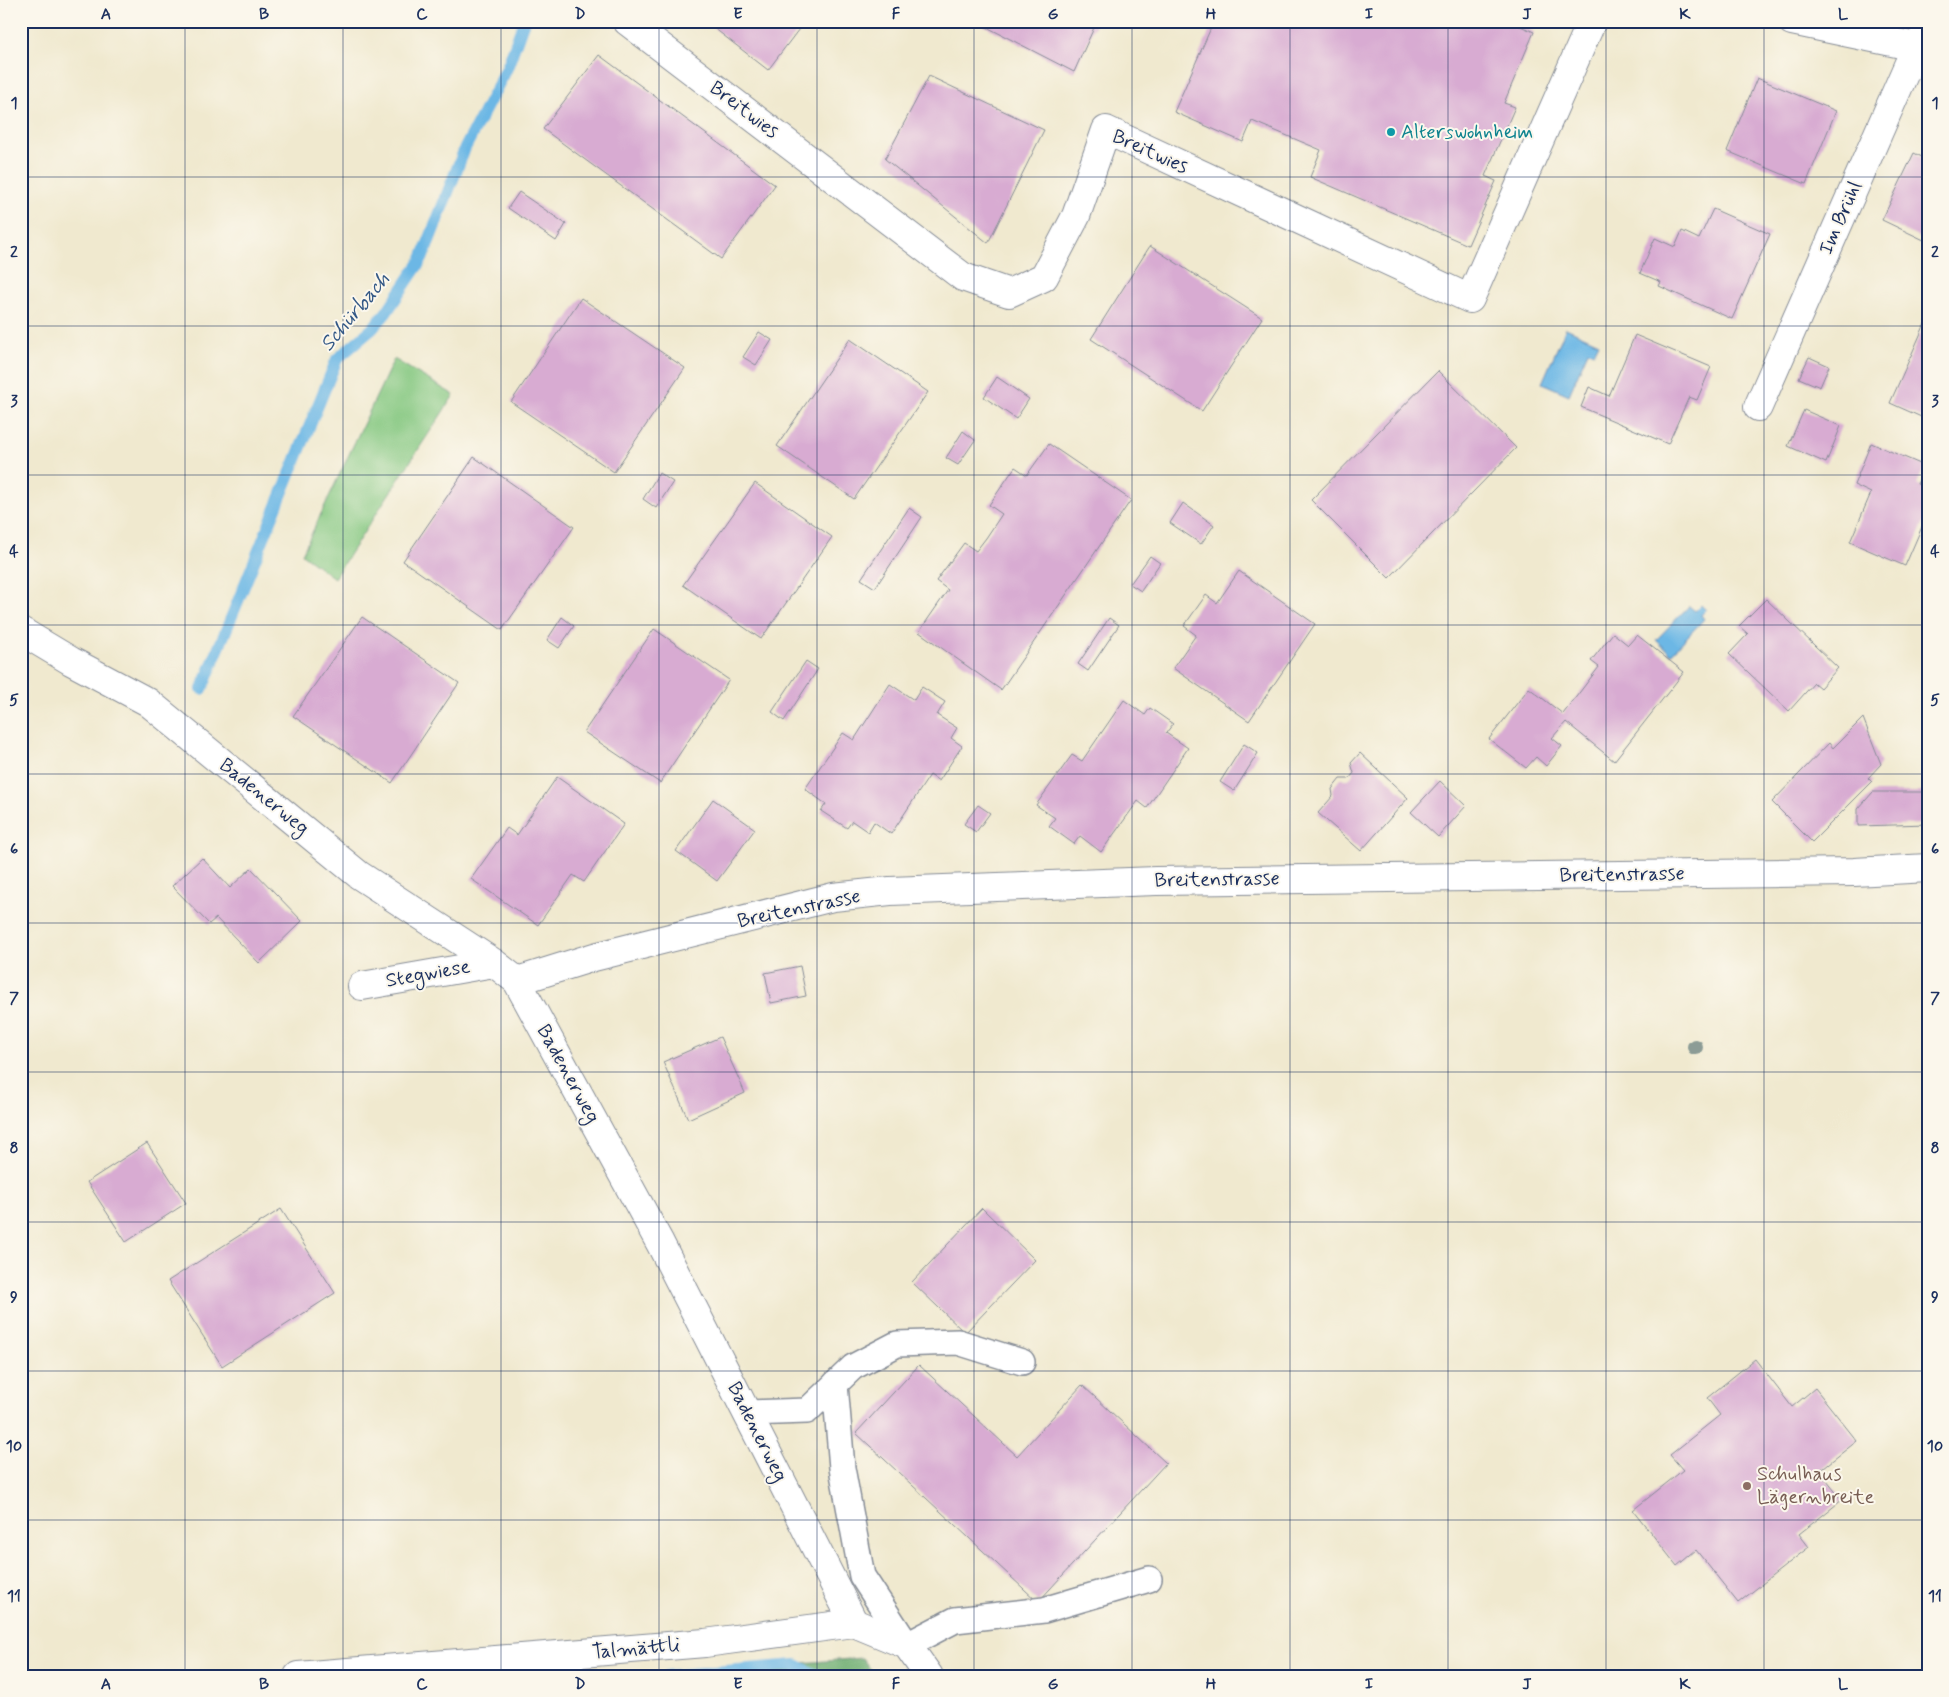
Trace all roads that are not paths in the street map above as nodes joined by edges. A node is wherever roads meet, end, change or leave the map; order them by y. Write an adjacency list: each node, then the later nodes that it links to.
1 (627, 21): 2 (street, Breitwies)
2 (1592, 21)
3 (1792, 21): 4 (street)
4 (1922, 39): 5 (street, Im Brühl)
5 (1758, 407)
6 (21, 631): 8 (street, Badenerweg)
7 (1928, 868): 9 (street, Breitenstrasse)
8 (494, 963): 9 (street, Badenerweg); 10 (street, Stegwiese)
9 (517, 981): 13 (street, Badenerweg)
10 (362, 986)
11 (1022, 1362): 12 (lane)
12 (835, 1384): 13 (lane); 16 (lane)
13 (747, 1413): 15 (street, Badenerweg)
14 (1149, 1579): 16 (lane)
15 (854, 1623): 16 (street); 17 (street, Talmättli)
16 (907, 1645): 18 (street)
17 (298, 1676)
18 (929, 1676)

